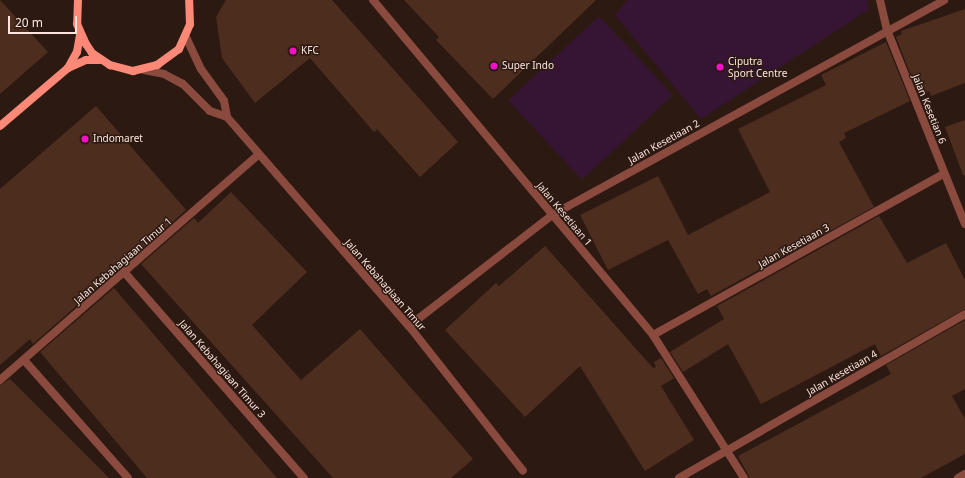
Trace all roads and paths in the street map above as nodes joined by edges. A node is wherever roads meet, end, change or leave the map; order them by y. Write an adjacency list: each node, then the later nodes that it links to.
1 (78, 0): 7 (street)
2 (189, 0): 8 (street)
3 (373, 0): 16 (street, Jalan Kesetiaan 1)
4 (880, 0): 6 (street, Jalan Kesetian 6)
5 (944, 0): 6 (street, Jalan Kesetiaan 2)
6 (887, 30): 15 (street, Jalan Kesetian 6); 16 (street, Jalan Kesetiaan 2)
7 (80, 35): 9 (street); 10 (street)
8 (186, 37): 11 (street); 12 (street, Jalan Kebahagiaan Timur)
9 (100, 60): 10 (street); 11 (street)
10 (68, 68): 13 (street)
11 (144, 70): 12 (street, Jalan Kebahagiaan Timur)
12 (227, 117): 14 (street, Jalan Kebahagiaan Timur)
13 (0, 126)
14 (258, 155): 18 (street, Jalan Kebahagiaan Timur 1); 20 (street, Jalan Kebahagiaan Timur)
15 (944, 174): 17 (street, Jalan Kesetian 6); 21 (street, Jalan Kesetiaan 3)
16 (552, 215): 20 (street, Jalan Kesetiaan 2); 21 (street, Jalan Kesetiaan 1)
17 (965, 224)
18 (125, 272): 22 (street, Jalan Kebahagiaan Timur 1); 28 (street, Jalan Kebahagiaan Timur 3)
19 (965, 314): 24 (street, Jalan Kesetiaan 4)
20 (409, 326): 25 (street, Jalan Kebahagiaan Timur)
21 (653, 335): 24 (street, Jalan Kesetiaan 1)
22 (24, 360): 23 (street, Jalan Kebahagiaan Timur 1); 27 (street)
23 (0, 380)
24 (728, 450): 29 (street); 30 (street)
25 (524, 470)
26 (965, 474): 31 (street)
27 (128, 478)
28 (304, 478)
29 (679, 478)
30 (744, 478)
31 (958, 478)

